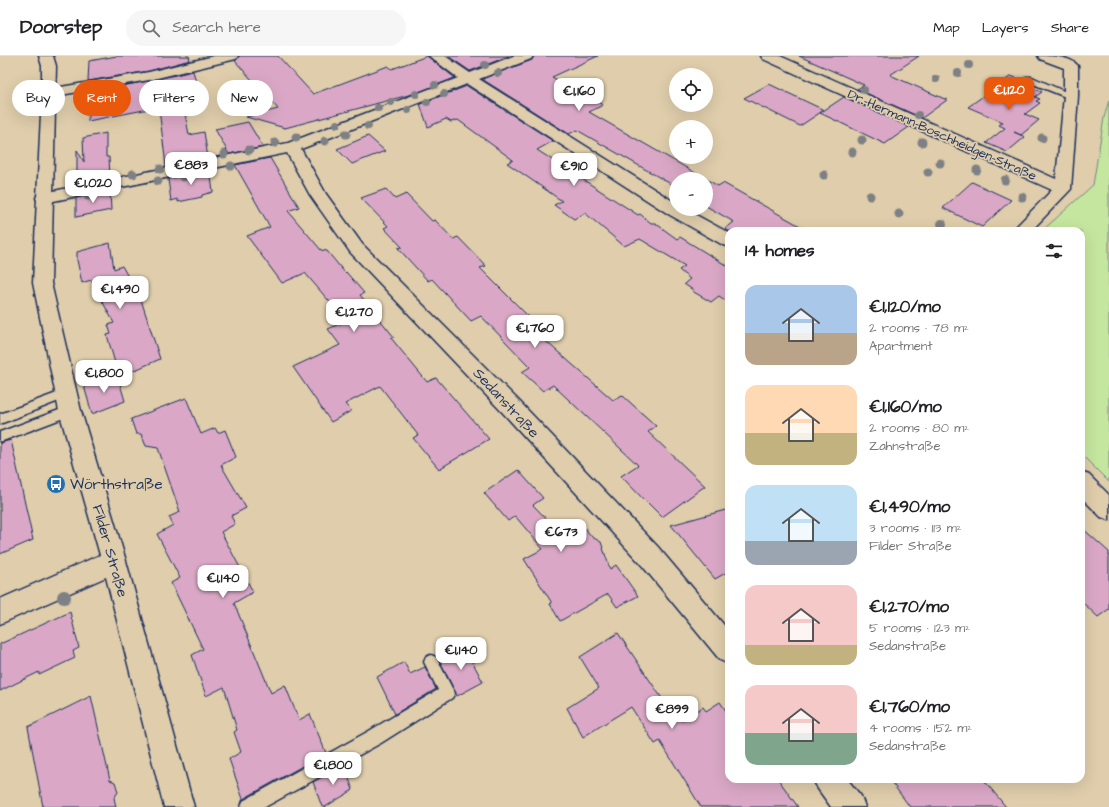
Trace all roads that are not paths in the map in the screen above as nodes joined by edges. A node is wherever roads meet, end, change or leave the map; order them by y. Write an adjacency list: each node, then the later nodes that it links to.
1 (46, 56): 8 (street, Filder Straße)
2 (231, 56): 10 (street)
3 (436, 56): 7 (street)
4 (526, 56): 7 (street)
5 (768, 56): 14 (street, Dr.-Hermann-Boschheidgen-Straße)
6 (1045, 56): 11 (street)
7 (469, 79): 13 (street); 17 (street)
8 (49, 80)
9 (1031, 82): 11 (lane)
10 (65, 90)
11 (1070, 98): 14 (street)
12 (48, 116): 15 (street, Filder Straße)
13 (292, 147): 15 (street); 25 (street, Sedanstraße)
14 (1063, 189): 16 (street)
15 (44, 198): 18 (street, Filder Straße)
16 (1025, 227)
17 (725, 239)
18 (68, 403): 19 (lane); 20 (lane); 23 (street, Filder Straße)
19 (0, 419)
20 (0, 437)
21 (1085, 486): 22 (street)
22 (1109, 510)
23 (114, 561): 24 (street); 28 (street, Filder Straße)
24 (0, 612)
25 (725, 646)
26 (431, 662): 29 (lane)
27 (831, 783): 30 (street)
28 (179, 807)
29 (249, 807)
30 (850, 807)

